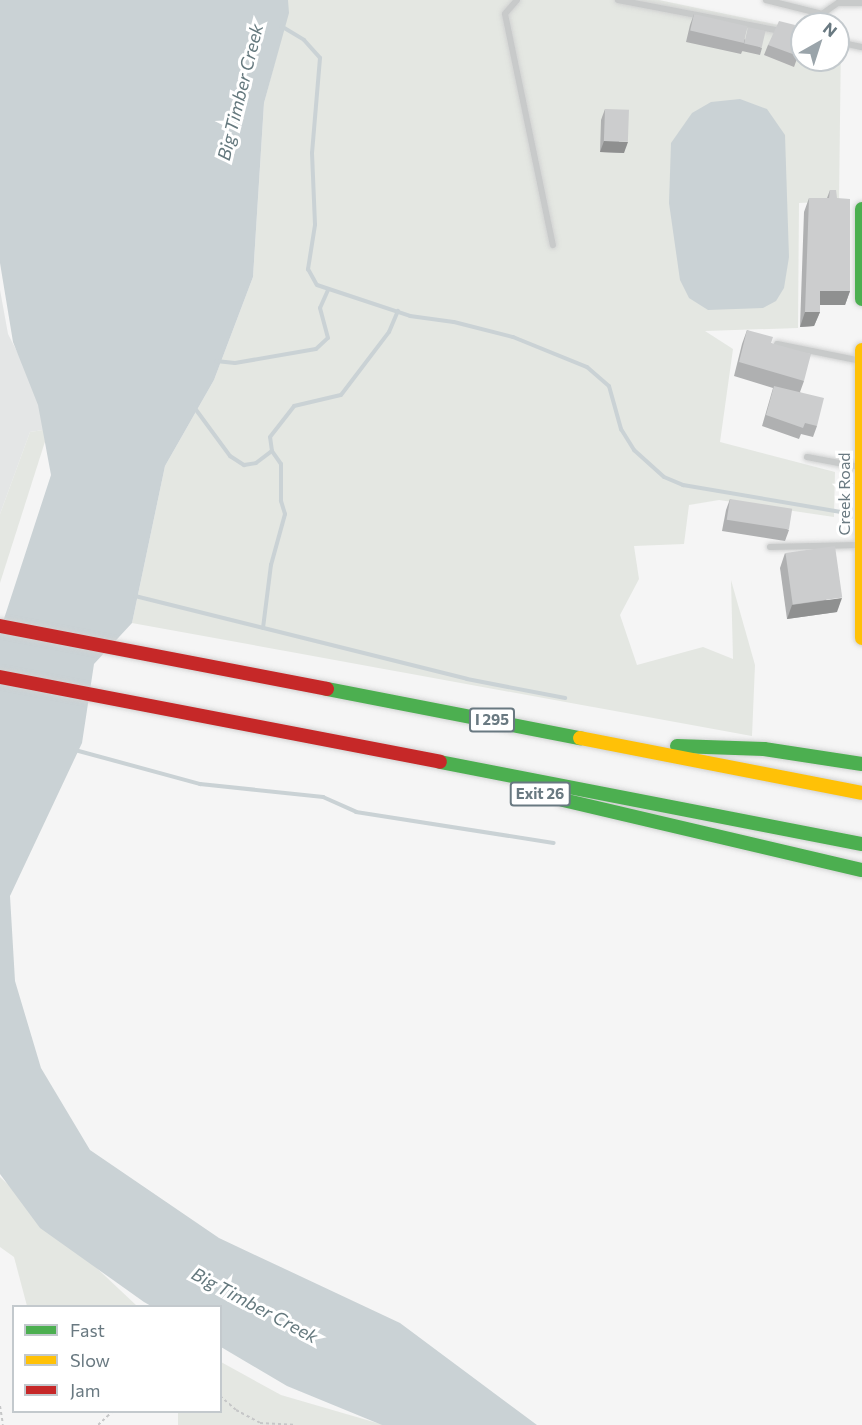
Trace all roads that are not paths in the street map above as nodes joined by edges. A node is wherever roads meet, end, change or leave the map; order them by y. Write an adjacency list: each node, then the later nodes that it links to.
1 (517, 0): 8 (lane)
2 (618, 0): 6 (lane)
3 (766, 0): 4 (lane)
4 (838, 1): 5 (lane)
5 (862, 3)
6 (790, 33)
7 (862, 209): 9 (main road)
8 (553, 245)
9 (862, 299)
10 (777, 344): 12 (lane)
11 (862, 350): 12 (main road, Creek Road)
12 (862, 361): 14 (main road, Creek Road)
13 (807, 457): 14 (lane)
14 (860, 467): 15 (main road, Creek Road)
15 (860, 545): 16 (lane); 17 (main road, Creek Road)
16 (770, 547)
17 (861, 569): 19 (main road, Creek Road)
18 (0, 626): 22 (main road, I 295)
19 (862, 638)
20 (0, 677): 21 (main road)
21 (247, 725): 25 (main road); 26 (main road, Exit 26)
22 (581, 737): 23 (main road); 24 (main road, I 295)
23 (862, 764)
24 (862, 793)
25 (862, 844)
26 (862, 870)

